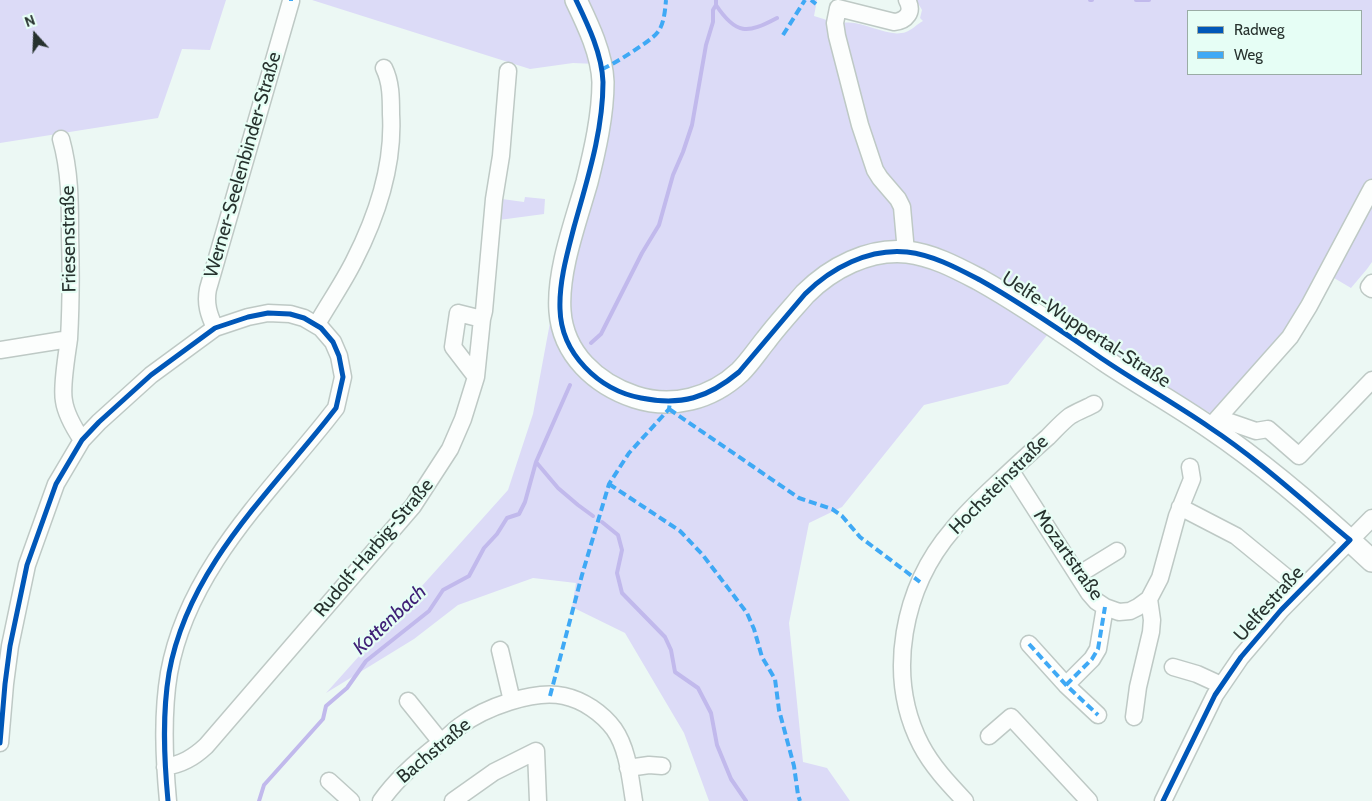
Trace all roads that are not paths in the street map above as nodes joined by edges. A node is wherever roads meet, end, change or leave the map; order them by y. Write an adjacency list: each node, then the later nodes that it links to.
1 (576, 0): 8 (main road, Uelfe-Wuppertal-Straße)
2 (908, 0): 8 (street)
3 (291, 1): 13 (street, Werner-Seelenbinder-Straße)
4 (384, 68): 12 (street)
5 (508, 71): 11 (street)
6 (61, 139): 14 (street, Friesenstraße)
7 (1372, 188): 19 (street)
8 (906, 252): 19 (main road, Uelfe-Wuppertal-Straße)
9 (1372, 283): 10 (street)
10 (1372, 289)
11 (482, 319): 16 (street, Rudolf-Harbig-Straße); 16 (street)
12 (317, 324): 13 (street); 45 (street)
13 (215, 328): 20 (street)
14 (69, 339): 15 (street); 20 (street, Friesenstraße)
15 (0, 350)
16 (476, 376): 45 (street, Rudolf-Harbig-Straße)
17 (1372, 380): 19 (street)
18 (1094, 404): 22 (street, Hochsteinstraße)
19 (1212, 425): 25 (main road, Uelfe-Wuppertal-Straße)
20 (82, 440): 43 (street)
21 (1190, 467): 23 (street)
22 (1011, 470): 28 (street, Mozartstraße); 55 (street, Hochsteinstraße)
23 (1180, 507): 29 (street); 30 (street)
24 (1372, 518): 25 (street, Uelfestraße)
25 (1350, 540): 27 (main road, Uelfe-Wuppertal-Straße); 29 (street, Uelfestraße)
26 (1117, 551): 28 (street)
27 (1372, 561)
28 (1078, 575): 31 (street, Mozartstraße)
29 (1300, 591): 36 (street, Uelfestraße)
30 (1149, 599): 31 (street, Mozartstraße); 40 (street)
31 (1106, 607): 35 (street)
32 (1029, 644): 35 (street)
33 (500, 650): 38 (street)
34 (1173, 668): 36 (street)
35 (1066, 685): 39 (street)
36 (1221, 685): 49 (street, Uelfestraße)
37 (408, 701): 42 (street)
38 (512, 701): 42 (street, Bachstraße); 46 (street, Bachstraße)
39 (1098, 715)
40 (1134, 717)
41 (989, 736): 56 (street)
42 (442, 742): 52 (street, Bachstraße)
43 (0, 743)
44 (662, 766): 46 (street)
45 (164, 767): 50 (street)
46 (628, 768): 48 (street, Bachstraße)
47 (329, 780): 51 (street)
48 (629, 791)
49 (1166, 800)
50 (168, 801)
51 (352, 801)
52 (381, 801)
53 (453, 801): 54 (street)
54 (538, 801)
55 (965, 801)
56 (1089, 801)

